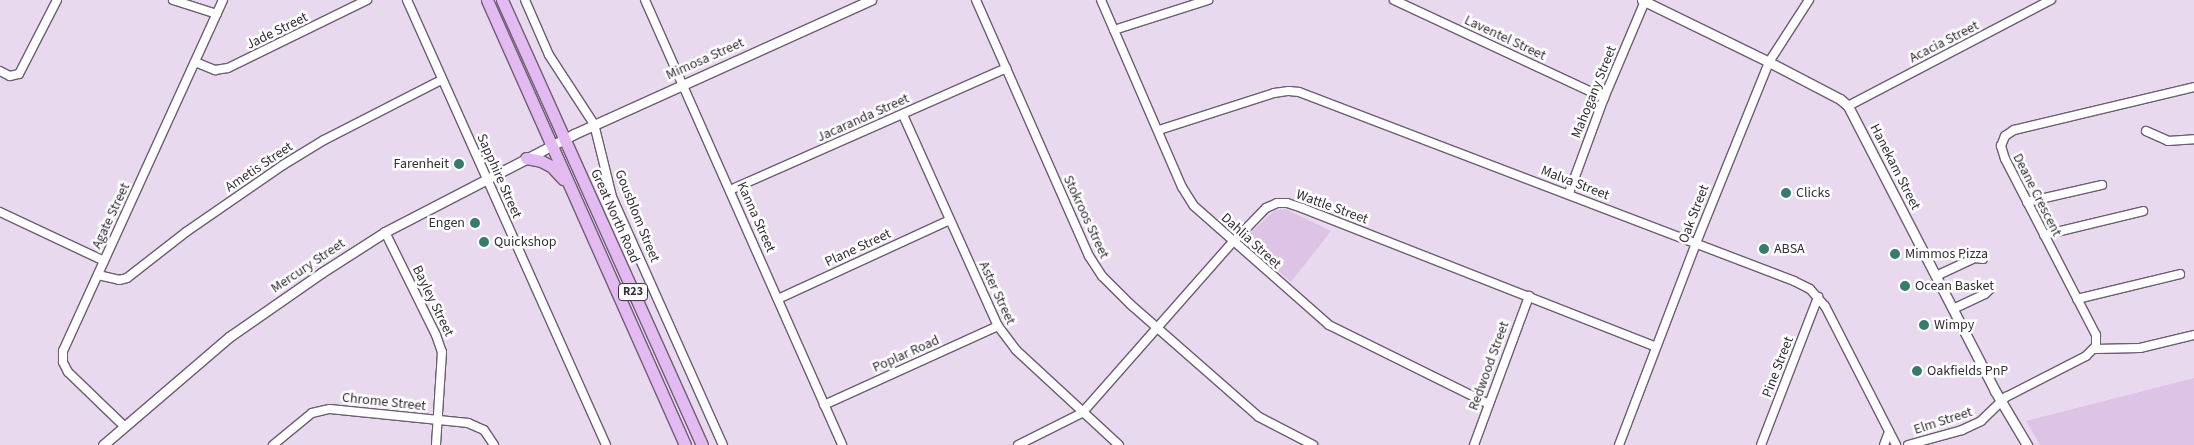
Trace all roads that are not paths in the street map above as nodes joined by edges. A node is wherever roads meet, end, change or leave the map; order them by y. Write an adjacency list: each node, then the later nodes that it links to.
1 (57, 0): 23 (street)
2 (173, 0): 18 (street)
3 (223, 0): 18 (street, Agate Street)
4 (368, 0): 20 (street, Jade Street)
5 (407, 0): 24 (street, Sapphire Street)
6 (487, 0): 35 (main road, Great North Road / R23)
7 (502, 0): 33 (main road, Great North Road / R23)
8 (525, 0): 30 (street, Gousblom Street)
9 (645, 0): 25 (street, Kanna Street)
10 (871, 0): 25 (street, Mimosa Street)
11 (976, 0): 22 (street, Stokroos Street)
12 (1101, 0): 19 (street, Dahlia Street)
13 (1208, 0): 19 (street)
14 (1394, 0): 27 (street, Laventel Street)
15 (1810, 0): 21 (street, Oak Street)
16 (2051, 0): 28 (street, Acacia Street)
17 (1643, 1): 21 (street, Hanekam Street); 27 (street, Mahogany Street)
18 (217, 14): 20 (street, Agate Street)
19 (1114, 30): 31 (street, Dahlia Street)
20 (195, 62): 51 (street, Agate Street)
21 (1769, 62): 28 (street, Hanekam Street); 49 (street, Oak Street)
22 (1006, 68): 29 (street, Jacaranda Street); 62 (street, Stokroos Street)
23 (0, 71)
24 (441, 80): 37 (street, Sapphire Street); 53 (street, Ametis Street)
25 (682, 83): 30 (street, Mimosa Street); 40 (street, Kanna Street)
26 (2194, 86): 42 (street, Deane Crescent)
27 (1604, 98): 41 (street, Mahogany Street)
28 (1848, 106): 54 (street, Hanekam Street)
29 (902, 115): 40 (street, Jacaranda Street); 45 (street, Aster Street)
30 (594, 124): 33 (street, Mimosa Street); 80 (street, Gousblom Street)
31 (1159, 130): 41 (street, Malva Street); 48 (street, Dahlia Street)
32 (2146, 131): 34 (street)
33 (564, 139): 35 (street, Mimosa Street); 79 (main road, Great North Road / R23)
34 (2194, 139)
35 (551, 145): 36 (street, Mercury Street); 39 (main road, Great North Road / R23)
36 (526, 158): 37 (street, Mercury Street); 39 (main road)
37 (487, 179): 46 (street, Mercury Street); 77 (street, Sapphire Street)
38 (2102, 185): 42 (street)
39 (570, 186): 78 (main road, Great North Road / R23)
40 (730, 190): 58 (street, Kanna Street)
41 (1569, 193): 49 (street, Malva Street)
42 (2027, 202): 47 (street, Deane Crescent)
43 (2143, 211): 47 (street)
44 (0, 212): 51 (street)
45 (950, 220): 58 (street, Plane Street); 61 (street, Aster Street)
46 (385, 232): 70 (street, Bayley Street); 71 (street, Mercury Street)
47 (2044, 236): 59 (street, Deane Crescent)
48 (1233, 242): 56 (street, Wattle Street); 62 (street, Wattle Street); 67 (street, Dahlia Street)
49 (1696, 243): 57 (street, Malva Street); 64 (street, Oak Street)
50 (1983, 259): 54 (street)
51 (104, 261): 53 (street, Agate Street)
52 (2180, 274): 59 (street)
53 (98, 275): 71 (street, Agate Street)
54 (1936, 276): 60 (street, Hanekam Street)
55 (1989, 286): 60 (street)
56 (1529, 296): 64 (street, Wattle Street); 67 (street, Redwood Street)
57 (1818, 297): 72 (street, Malva Street); 87 (street, Pine Street)
58 (778, 299): 68 (street, Kanna Street)
59 (2078, 299): 65 (street, Deane Crescent)
60 (1953, 309): 66 (street, Hanekam Street)
61 (998, 326): 68 (street, Poplar Road); 69 (street, Aster Street)
62 (1157, 329): 69 (street, Wattle Street); 84 (street, Stokroos Street)
63 (2194, 335): 65 (street)
64 (1656, 347): 86 (street, Oak Street)
65 (2095, 349): 66 (street, Elm Street)
66 (2002, 401): 90 (street, Elm Street); 91 (street, Hanekam Street)
67 (1489, 404): 85 (street, Redwood Street)
68 (824, 405): 81 (street, Kanna Street)
69 (1082, 413): 82 (street, Wattle Street); 83 (street, Aster Street)
70 (438, 420): 74 (street, Chrome Street); 75 (street, Bayley Street); 76 (street, Chrome Street)
71 (124, 426): 73 (street, Mercury Street)
72 (1889, 432): 88 (street); 89 (street, Malva Street)
73 (103, 445)
74 (273, 445)
75 (436, 445)
76 (494, 445)
77 (606, 445)
78 (685, 445)
79 (702, 445)
80 (723, 445)
81 (842, 445)
82 (1018, 445)
83 (1119, 445)
84 (1313, 445)
85 (1474, 445)
86 (1620, 445)
87 (1761, 445)
88 (1884, 445)
89 (1896, 445)
90 (1908, 445)
91 (2027, 445)

